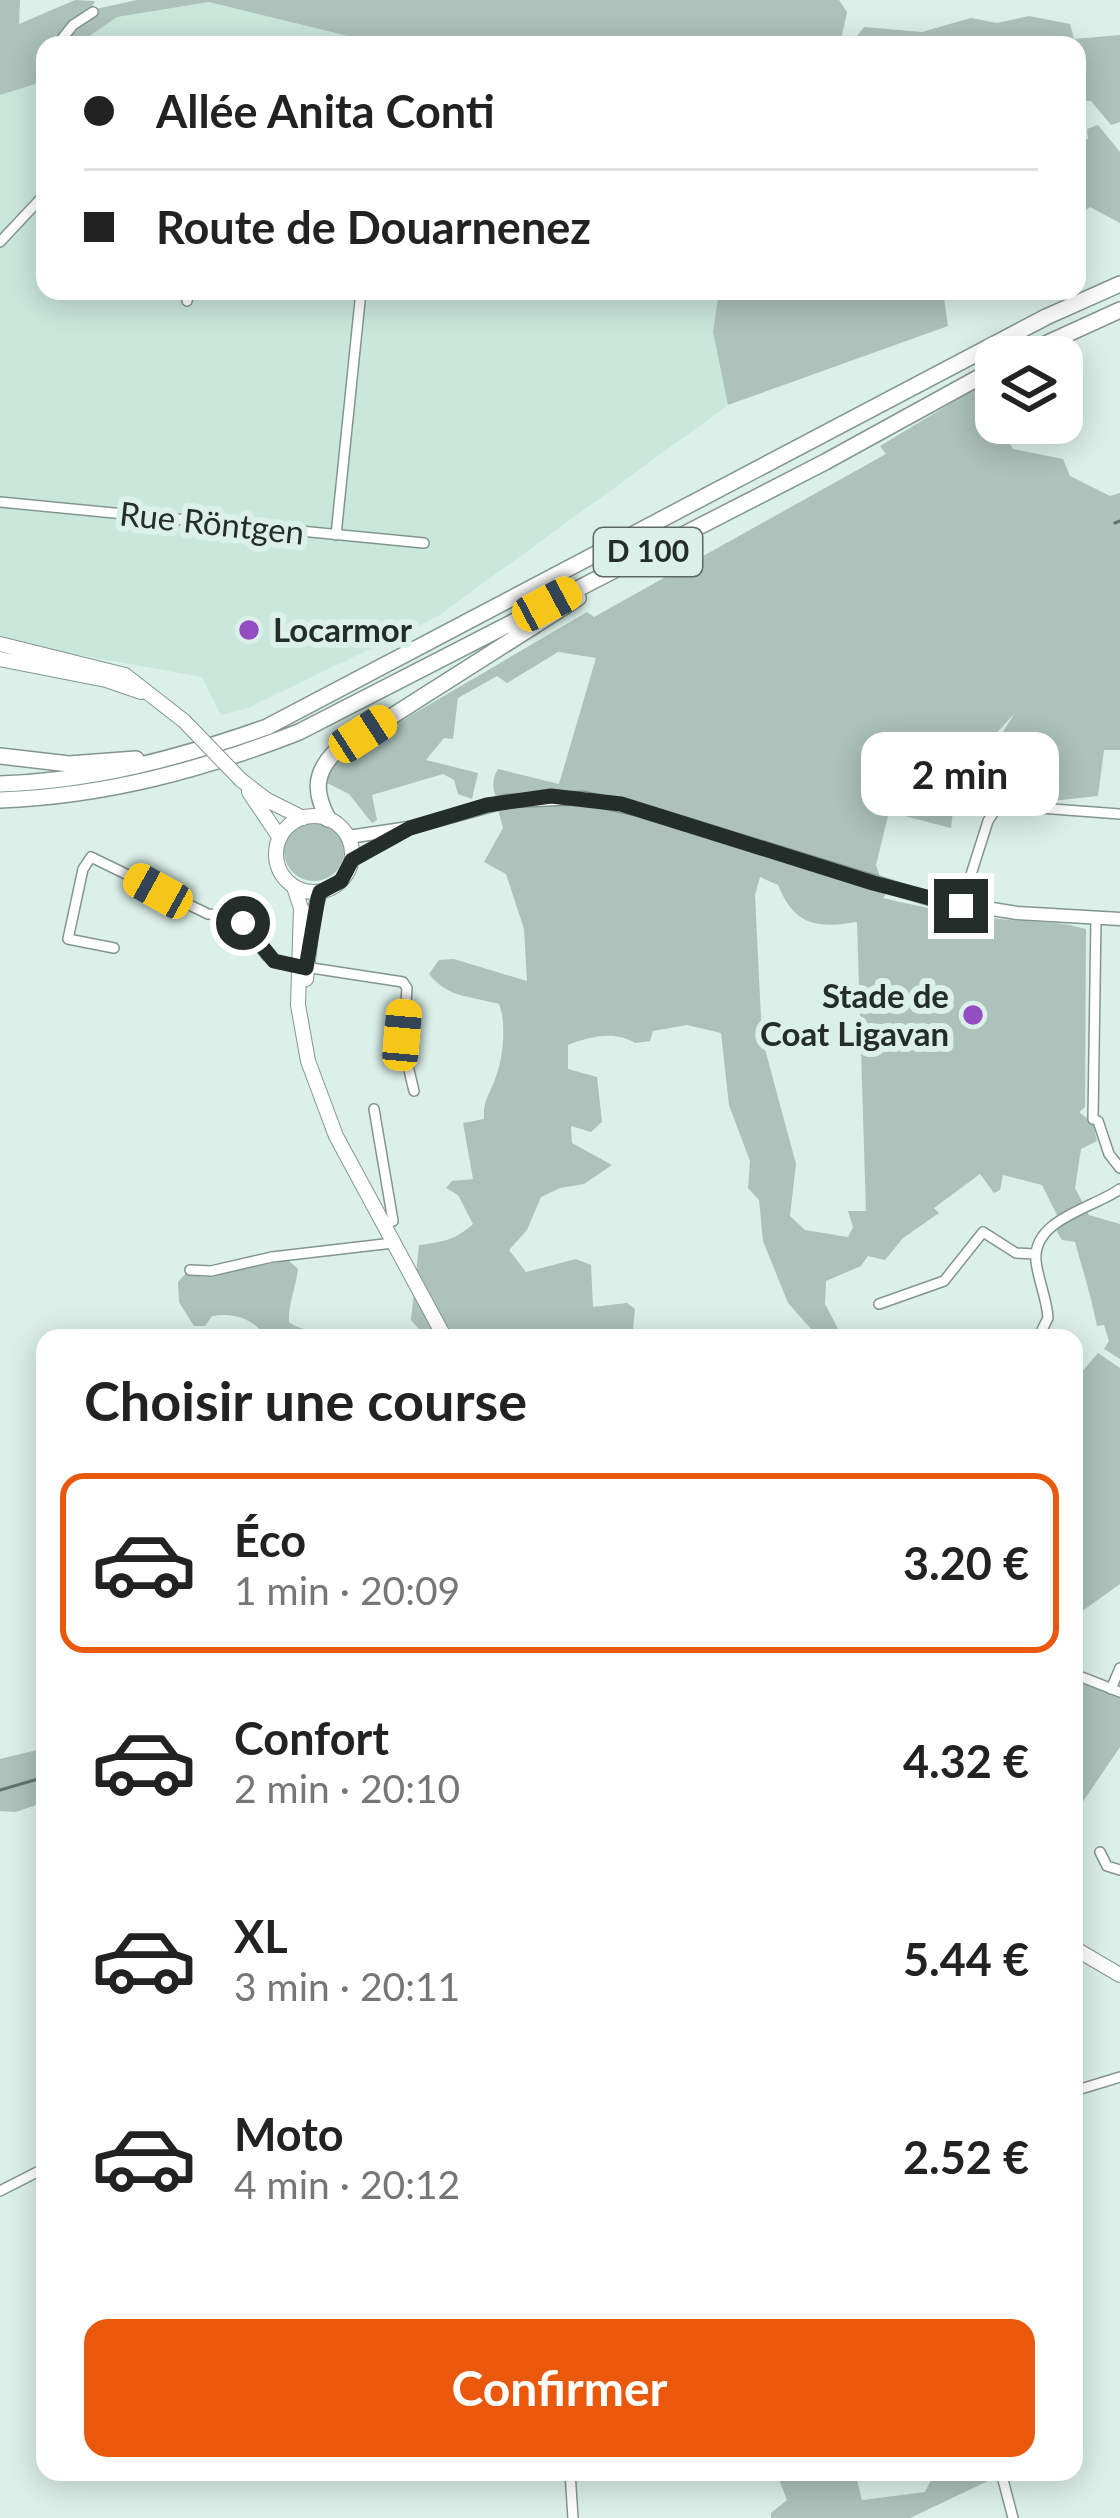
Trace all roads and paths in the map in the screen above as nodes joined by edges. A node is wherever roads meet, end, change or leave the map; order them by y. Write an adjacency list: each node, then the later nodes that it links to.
1 (93, 12): 2 (street)
2 (64, 36)
3 (36, 204): 4 (street)
4 (0, 242)
5 (1120, 284): 6 (highway, D 100)
6 (1086, 299)
7 (360, 300): 13 (street)
8 (1084, 300): 19 (highway, D 100)
9 (1120, 310): 10 (highway)
10 (1063, 336)
11 (975, 380): 15 (highway, D 100)
12 (0, 502): 13 (street, Rue Röntgen)
13 (336, 535): 14 (street, Rue Röntgen)
14 (424, 543)
15 (629, 562): 23 (highway, D 100); 26 (highway)
16 (0, 644): 18 (main road)
17 (0, 659): 18 (main road)
18 (157, 699): 21 (main road, bridge)
19 (267, 727): 20 (highway); 22 (highway, D 100)
20 (0, 756)
21 (242, 780): 25 (main road); 29 (main road)
22 (0, 784)
23 (0, 800)
24 (1120, 814): 33 (street)
25 (303, 818): 26 (main road); 29 (main road)
26 (328, 819): 28 (main road)
27 (410, 828): 28 (main road); 30 (main road); 33 (main road)
28 (348, 837): 30 (main road)
29 (280, 838): 31 (main road)
30 (352, 860): 32 (main road)
31 (295, 887): 32 (main road); 37 (main road)
32 (320, 892): 37 (main road)
33 (961, 906): 34 (main road)
34 (1096, 917): 35 (main road); 40 (street)
35 (1120, 919)
36 (114, 948): 37 (street)
37 (302, 967): 38 (street); 42 (main road)
38 (415, 1090)
39 (374, 1109): 42 (street)
40 (1120, 1168)
41 (1120, 1183): 44 (street)
42 (384, 1226): 43 (main road)
43 (394, 1243): 45 (street); 47 (main road)
44 (1036, 1254): 46 (street); 48 (street)
45 (190, 1270)
46 (878, 1304)
47 (440, 1329)
48 (1042, 1329)
49 (1120, 1668): 51 (street)
50 (1083, 1678): 51 (street)
51 (1115, 1691)
52 (1100, 1852): 53 (street)
53 (1120, 1870)
54 (1083, 1953): 55 (main road)
55 (1120, 1975)
56 (1120, 2077): 57 (street)
57 (1083, 2088)
58 (36, 2173): 59 (street)
59 (0, 2191)
60 (571, 2481): 62 (street)
61 (1003, 2481): 63 (street)
62 (573, 2518)
63 (1013, 2518)

